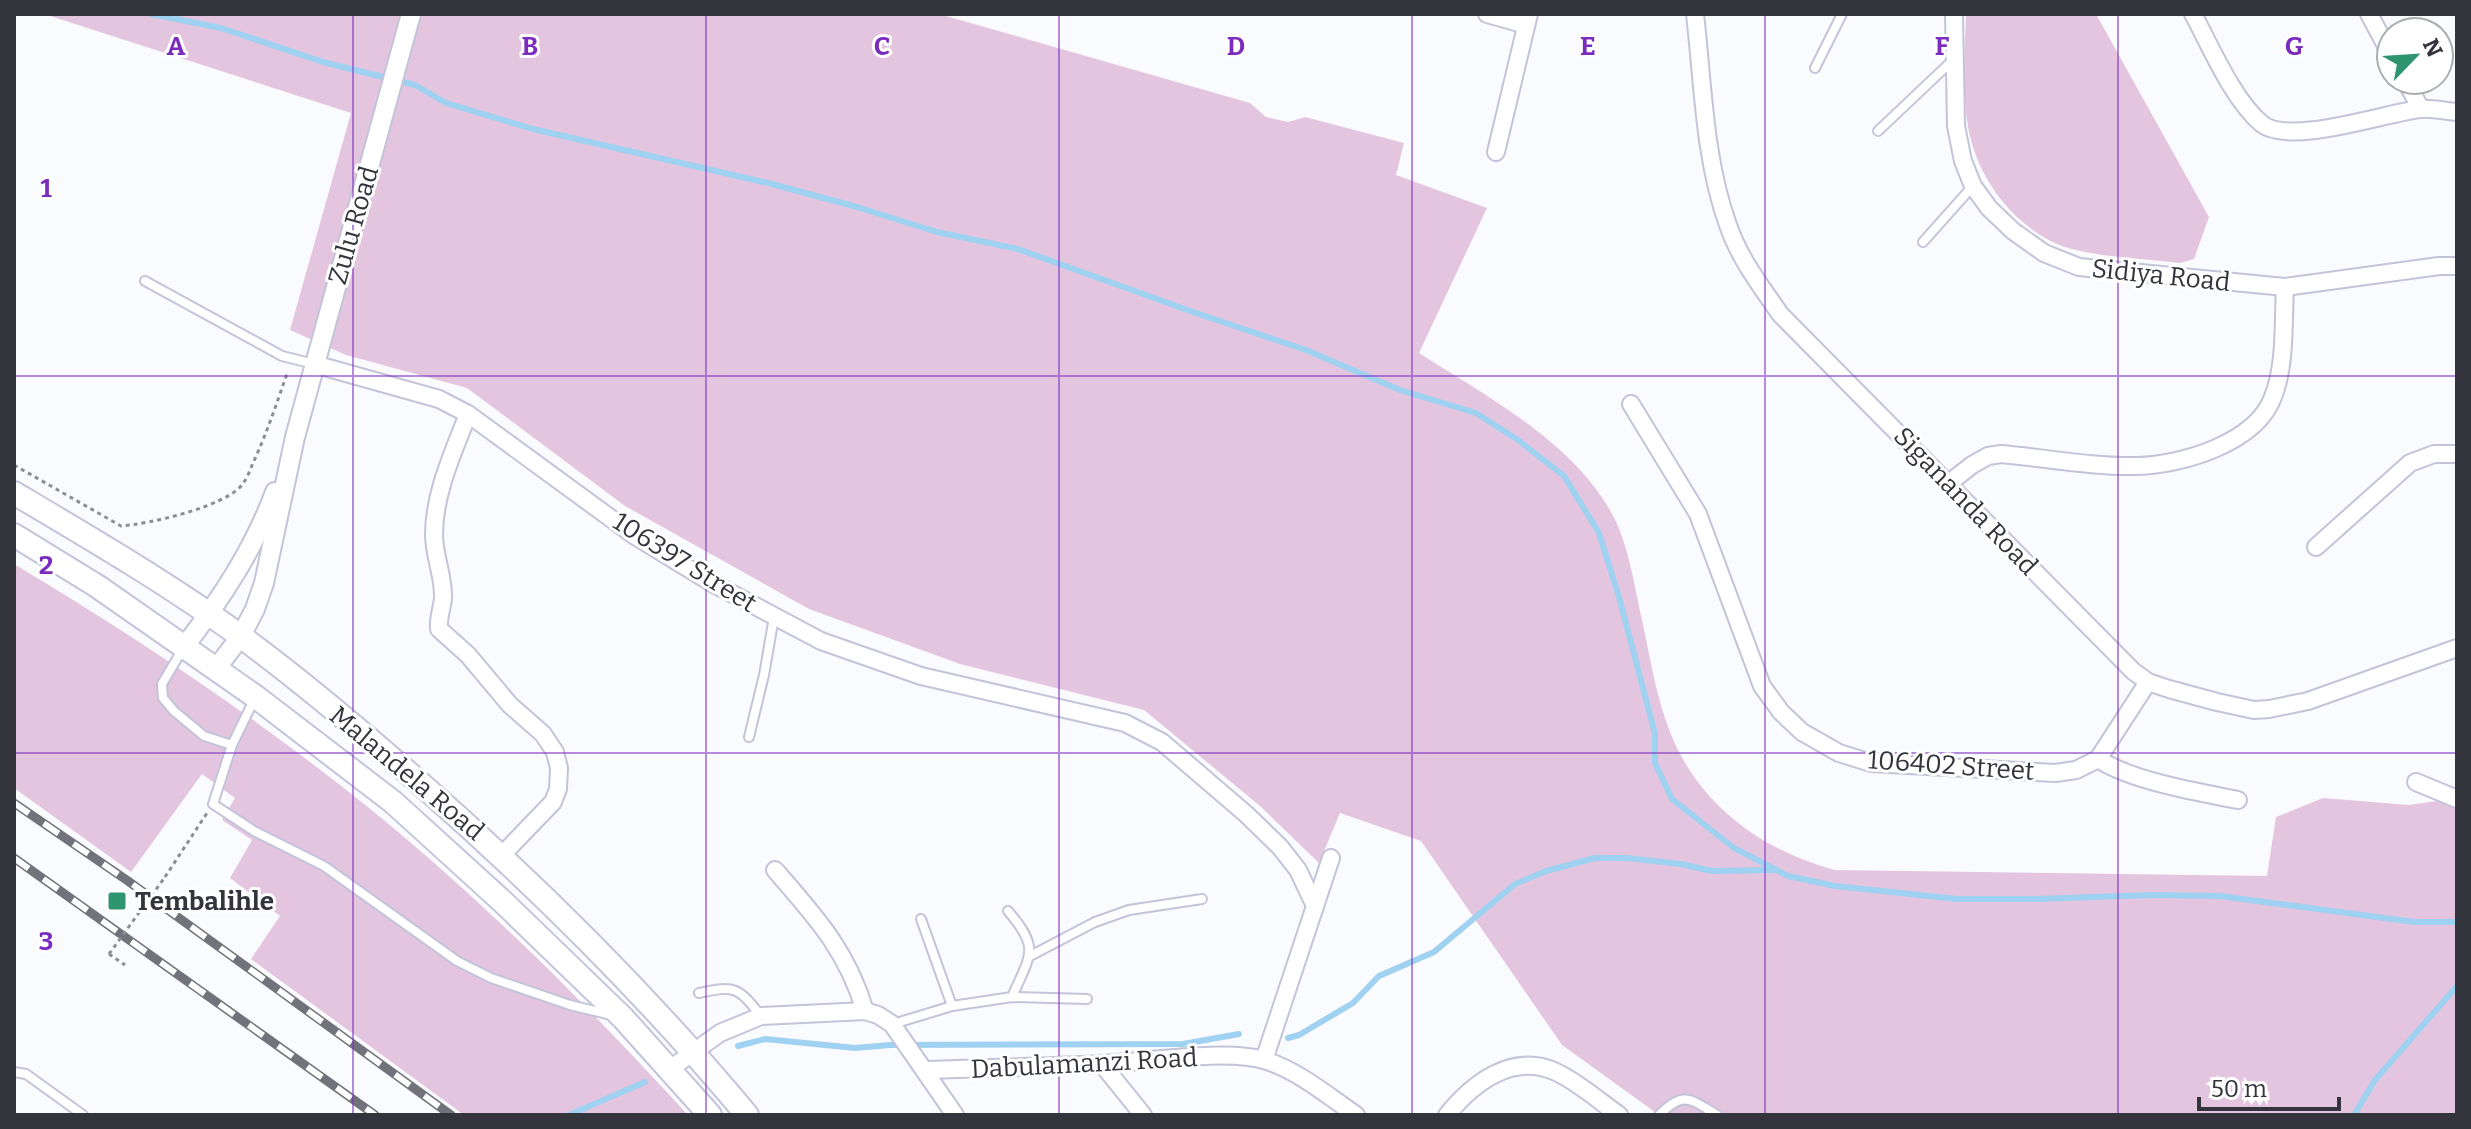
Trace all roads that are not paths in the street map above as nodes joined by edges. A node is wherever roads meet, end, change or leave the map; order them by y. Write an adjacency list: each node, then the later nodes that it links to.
1 (411, 14): 20 (street, Zulu Road)
2 (1487, 14): 7 (street)
3 (1695, 14): 25 (street, Sigananda Road)
4 (1842, 14): 9 (lane)
5 (1954, 14): 8 (street, Sidiya Road)
6 (2193, 14): 11 (street)
7 (1528, 19): 14 (street)
8 (1954, 59): 13 (lane); 15 (street, Sidiya Road)
9 (1815, 68)
10 (2414, 96): 11 (street)
11 (2421, 109): 12 (street)
12 (2457, 112)
13 (1878, 131)
14 (1496, 152)
15 (1973, 186): 16 (lane); 19 (street, Sidiya Road)
16 (1923, 242)
17 (2457, 266): 19 (street, Sidiya Road)
18 (145, 281): 20 (lane)
19 (2285, 287): 25 (street)
20 (314, 364): 22 (street, 106397 Street); 23 (street, Zulu Road)
21 (1631, 404): 39 (street, 106402 Street)
22 (468, 414): 30 (street, 106397 Street); 43 (street)
23 (295, 437): 29 (street, Zulu Road); 31 (street, Zulu Road)
24 (2457, 454): 28 (street)
25 (1949, 483): 35 (street, Sigananda Road)
26 (14, 493): 29 (main road, Malandela Road)
27 (14, 535): 32 (main road, Malandela Road)
28 (2316, 547)
29 (210, 614): 31 (main road, Malandela Road); 32 (street, Zulu Road)
30 (774, 617): 37 (lane); 47 (street, 106397 Street)
31 (241, 636): 34 (street, Zulu Road); 43 (main road, Malandela Road)
32 (184, 647): 34 (main road, Malandela Road); 38 (lane)
33 (2457, 648): 35 (street, Sigananda Road)
34 (215, 670): 36 (main road, Malandela Road)
35 (2148, 682): 39 (street)
36 (256, 697): 38 (lane); 57 (main road, Malandela Road)
37 (749, 737)
38 (232, 745): 57 (lane)
39 (2098, 759): 42 (street)
40 (2416, 782): 41 (street)
41 (2457, 799)
42 (2238, 800)
43 (502, 855): 59 (main road, Malandela Road)
44 (1331, 858): 47 (street)
45 (775, 870): 55 (street)
46 (1202, 899): 50 (lane)
47 (1315, 906): 60 (street)
48 (1008, 911): 50 (lane)
49 (921, 919): 54 (lane)
50 (1030, 956): 52 (lane)
51 (699, 993): 56 (lane)
52 (1012, 997): 53 (lane); 54 (lane)
53 (1087, 999)
54 (952, 1006): 58 (lane)
55 (865, 1011): 56 (street); 58 (street)
56 (761, 1016): 59 (street)
57 (623, 1018): 62 (main road, Malandela Road)
58 (892, 1024): 63 (street)
59 (694, 1052): 62 (street); 67 (main road, Malandela Road)
60 (1264, 1060): 61 (street, Dabulamanzi Road); 70 (street, Dabulamanzi Road)
61 (1102, 1064): 63 (street, Dabulamanzi Road); 69 (street)
62 (670, 1069): 66 (main road, Malandela Road)
63 (925, 1070): 68 (street)
64 (14, 1072): 65 (lane)
65 (83, 1115)
66 (710, 1115)
67 (747, 1115)
68 (955, 1115)
69 (1143, 1115)
70 (1356, 1115)
71 (1447, 1115): 72 (street)
72 (1619, 1115)
73 (1659, 1115): 74 (lane)
74 (1717, 1115)

